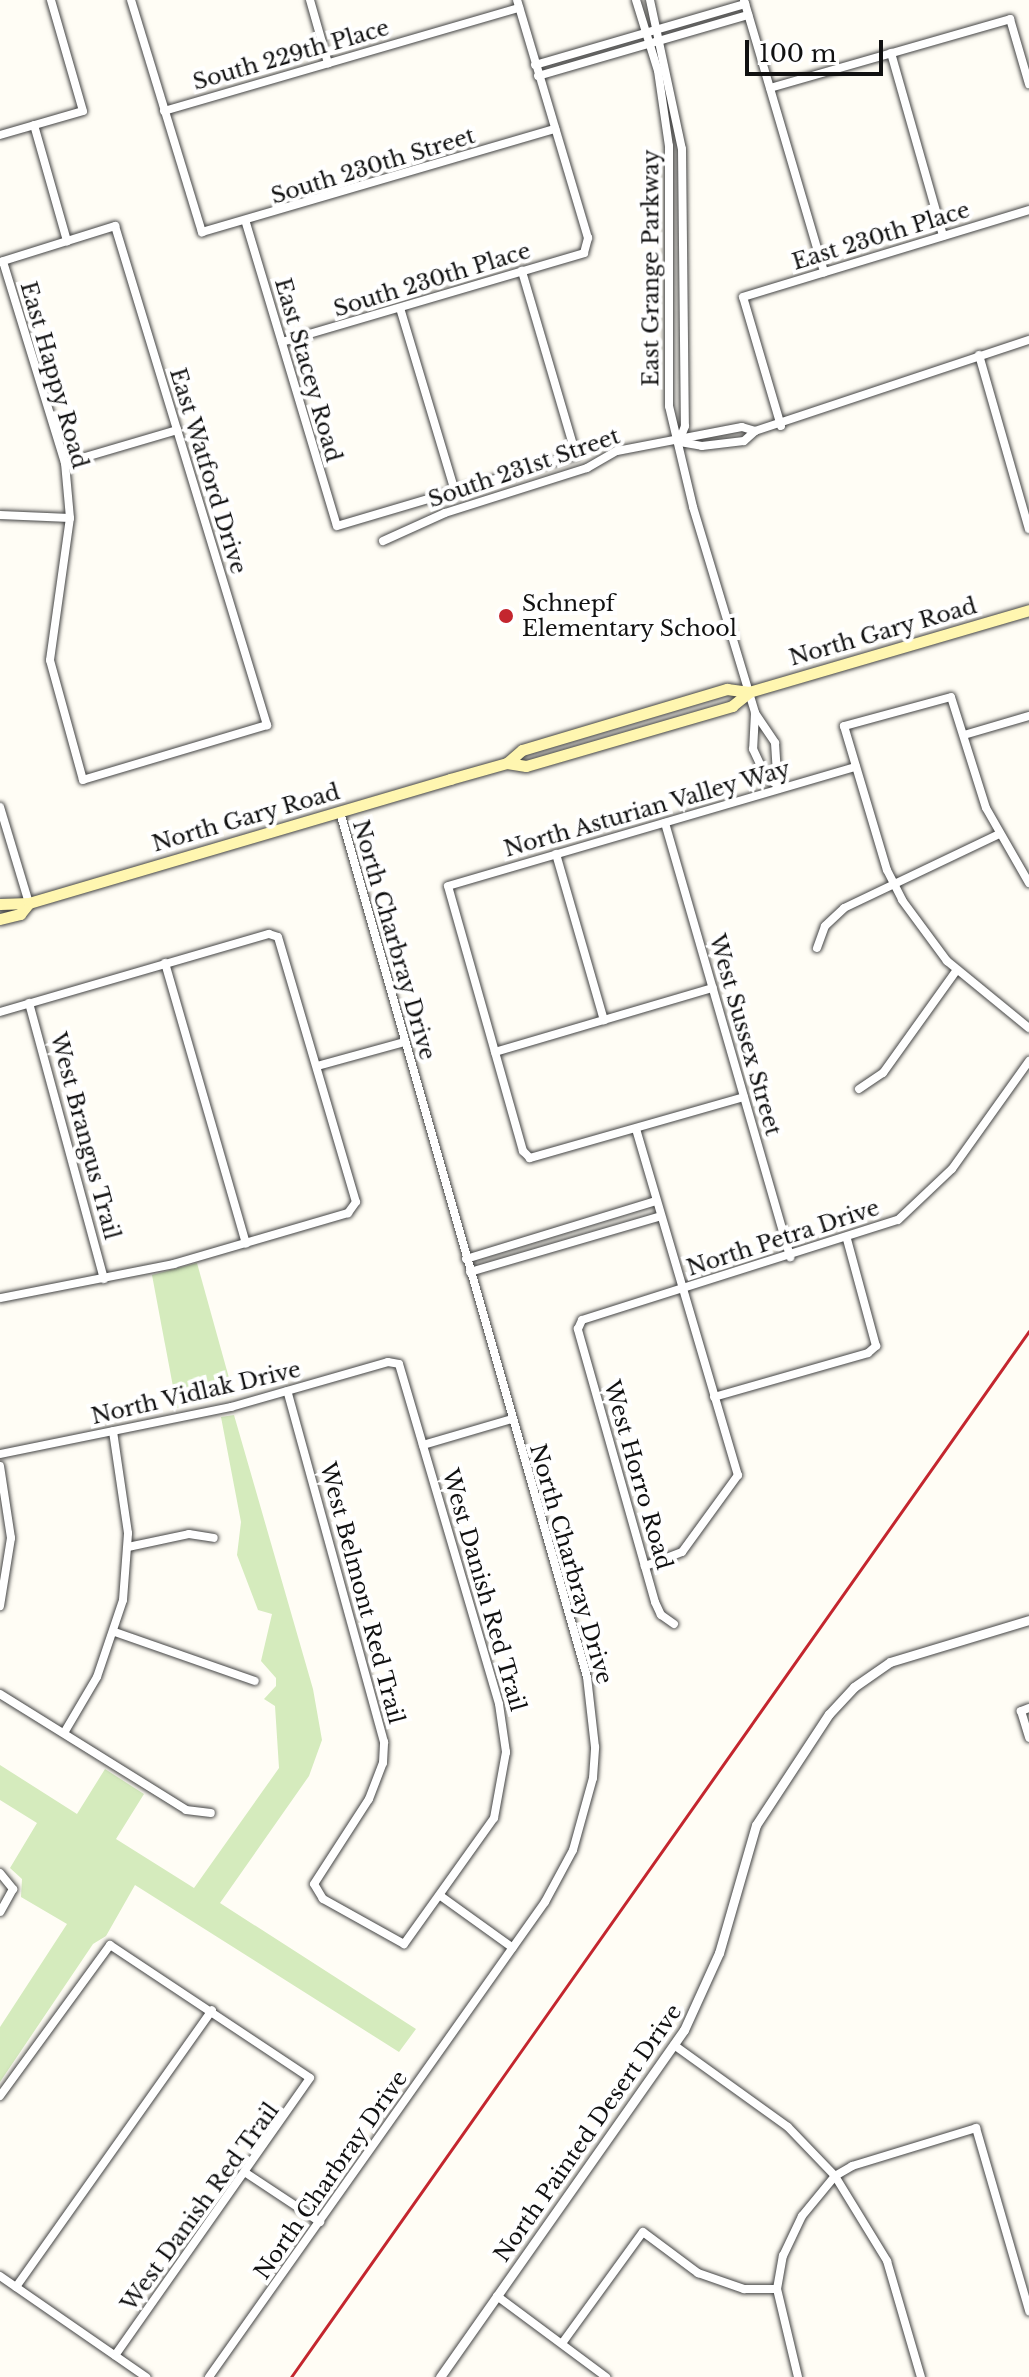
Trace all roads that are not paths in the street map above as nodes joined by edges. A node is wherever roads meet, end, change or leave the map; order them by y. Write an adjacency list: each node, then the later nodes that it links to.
1 (51, 0): 21 (street)
2 (131, 0): 20 (street)
3 (310, 0): 14 (street)
4 (636, 0): 10 (street, East Grange Parkway)
5 (650, 0): 9 (street, East Grange Parkway)
6 (744, 2): 8 (street); 9 (street)
7 (518, 4): 14 (street, South 229th Place); 15 (street)
8 (748, 15): 11 (street); 19 (street)
9 (659, 28): 10 (street); 11 (street, East Grange Parkway)
10 (645, 32): 12 (street, East Grange Parkway); 15 (street)
11 (661, 39): 12 (street); 37 (street, East Grange Parkway)
12 (647, 43): 17 (street); 37 (street, East Grange Parkway)
13 (891, 53): 16 (street); 19 (street); 26 (street)
14 (328, 63): 20 (street, South 229th Place)
15 (535, 65): 17 (street)
16 (1026, 66): 18 (street)
17 (538, 76): 22 (street)
18 (1029, 84)
19 (770, 88): 30 (street)
20 (164, 111): 25 (street, South 230th Street)
21 (34, 125): 23 (street); 27 (street)
22 (555, 129): 25 (street, South 230th Street); 29 (street, South 230th Place)
23 (0, 135)
24 (1029, 210): 26 (street, East 230th Place)
25 (246, 223): 33 (street, East Stacey Road)
26 (943, 236): 30 (street, East 230th Place)
27 (67, 241): 28 (street); 36 (street, East Watford Drive)
28 (1, 262): 38 (street, East Happy Road)
29 (522, 271): 31 (street, South 230th Place); 39 (street, South 231st Street)
30 (824, 272): 35 (street, East 230th Place)
31 (400, 308): 33 (street, South 230th Place); 39 (street)
32 (1029, 340): 34 (street, South 231st Street)
33 (282, 342): 42 (street, East Stacey Road)
34 (979, 355): 35 (street, South 231st Street); 43 (street)
35 (781, 426): 37 (street, South 231st Street)
36 (177, 430): 38 (street); 54 (street, East Watford Drive)
37 (679, 442): 44 (street, South 231st Street); 46 (street, East Grange Parkway)
38 (65, 463): 41 (street, East Happy Road)
39 (455, 491): 42 (street, South 231st Street)
40 (0, 515): 41 (street)
41 (70, 518): 54 (street, East Happy Road)
42 (337, 526)
43 (1029, 529)
44 (383, 541)
45 (1029, 610): 46 (main road, North Gary Road)
46 (749, 692): 47 (street, East Grange Parkway); 52 (main road, North Gary Road); 52 (main road, North Gary Road)
47 (755, 713): 50 (street); 51 (street)
48 (1029, 716): 49 (street)
49 (964, 735): 53 (street); 59 (street)
50 (775, 751): 51 (street); 55 (street)
51 (758, 756): 55 (street)
52 (507, 763): 57 (main road, North Gary Road)
53 (856, 767): 55 (street, North Asturian Valley Way); 61 (street)
54 (83, 780)
55 (777, 787): 58 (street, North Asturian Valley Way)
56 (0, 807): 63 (street)
57 (340, 812): 63 (main road, North Gary Road); 74 (street, North Charbray Drive)
58 (665, 823): 60 (street, North Asturian Valley Way); 69 (street, West Sussex Street)
59 (997, 835): 61 (street); 62 (street)
60 (556, 854): 72 (street); 75 (street, North Asturian Valley Way)
61 (892, 883): 66 (street); 68 (street)
62 (1029, 883)
63 (29, 903): 64 (main road); 65 (main road, North Gary Road)
64 (0, 904)
65 (0, 919)
66 (817, 948)
67 (165, 963): 70 (street); 77 (street); 85 (street)
68 (956, 971): 73 (street); 78 (street)
69 (713, 988): 72 (street); 79 (street, West Sussex Street)
70 (29, 1003): 71 (street); 90 (street, West Brangus Trail)
71 (0, 1012)
72 (604, 1020): 75 (street)
73 (1029, 1028)
74 (404, 1042): 77 (street); 88 (street, North Charbray Drive)
75 (495, 1052): 80 (street)
76 (1029, 1061): 84 (street, North Petra Drive)
77 (317, 1066): 85 (street)
78 (859, 1089)
79 (744, 1097): 80 (street); 87 (street, West Sussex Street)
80 (636, 1129): 81 (street)
81 (656, 1201): 82 (street); 83 (street)
82 (661, 1216): 86 (street); 91 (street)
83 (552, 1230): 86 (street); 88 (street)
84 (847, 1239): 87 (street, North Petra Drive); 96 (street)
85 (246, 1244): 90 (street)
86 (559, 1247): 89 (street)
87 (790, 1257): 91 (street, North Petra Drive)
88 (466, 1259): 89 (street, North Charbray Drive)
89 (470, 1272): 97 (street, North Charbray Drive)
90 (104, 1279): 92 (street)
91 (682, 1289): 93 (street, North Petra Drive); 96 (street)
92 (0, 1298)
93 (578, 1329): 104 (street, West Horro Road)
94 (399, 1364): 95 (street, North Vidlak Drive); 99 (street, West Danish Red Trail)
95 (287, 1391): 98 (street, North Vidlak Drive); 118 (street, West Belmont Red Trail)
96 (714, 1397): 104 (street)
97 (512, 1419): 99 (street); 119 (street, North Charbray Drive)
98 (113, 1431): 100 (street, North Vidlak Drive); 103 (street)
99 (423, 1445): 116 (street, West Danish Red Trail)
100 (0, 1454)
101 (0, 1466): 105 (street)
102 (214, 1538): 103 (street)
103 (128, 1547): 108 (street)
104 (645, 1566): 107 (street, West Horro Road)
105 (0, 1606)
106 (1029, 1620): 121 (street, North Painted Desert Drive)
107 (674, 1624)
108 (115, 1632): 109 (street); 112 (street)
109 (255, 1681)
110 (0, 1694): 112 (street)
111 (1025, 1710): 113 (street)
112 (64, 1733): 114 (street)
113 (1029, 1738)
114 (211, 1813)
115 (0, 1873): 117 (street)
116 (442, 1897): 118 (street, West Danish Red Trail); 119 (street)
117 (0, 1912)
118 (404, 1944)
119 (513, 1948): 125 (street, North Charbray Drive)
120 (212, 2010): 122 (street); 123 (street, West Danish Red Trail); 127 (street)
121 (674, 2045): 124 (street); 129 (street, North Painted Desert Drive)
122 (0, 2096)
123 (246, 2173): 125 (street); 132 (street, West Danish Red Trail)
124 (835, 2176): 128 (street); 130 (street); 138 (street)
125 (320, 2222): 134 (street, North Charbray Drive)
126 (0, 2276): 127 (street)
127 (16, 2287): 132 (street)
128 (777, 2289): 131 (street); 137 (street)
129 (497, 2296): 131 (street); 135 (street, North Painted Desert Drive)
130 (1029, 2311)
131 (563, 2342): 136 (street)
132 (115, 2355): 133 (street)
133 (146, 2377)
134 (209, 2377)
135 (440, 2377)
136 (606, 2377)
137 (798, 2377)
138 (921, 2377)

